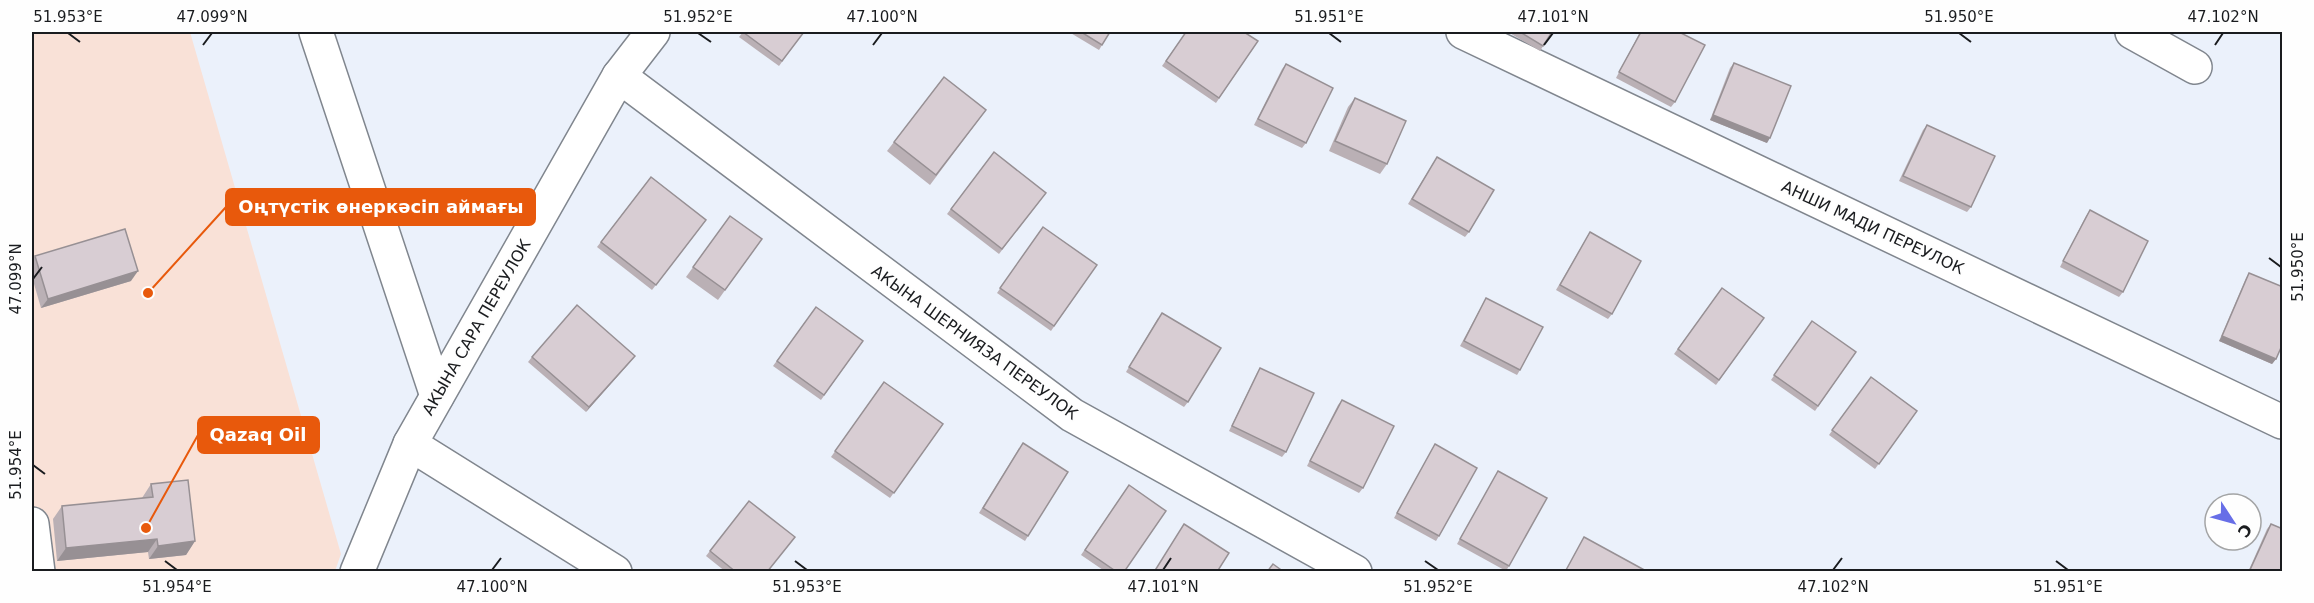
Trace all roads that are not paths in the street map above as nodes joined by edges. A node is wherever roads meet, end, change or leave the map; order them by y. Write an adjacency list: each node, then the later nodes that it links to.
1 (316, 32): 7 (street)
2 (653, 32): 6 (street, АКЫНА САРА ПЕРЕУЛОК)
3 (1463, 32): 8 (street, АНШИ МАДИ ПЕРЕУЛОК)
4 (2132, 32): 5 (street)
5 (2195, 67)
6 (619, 76): 7 (street, АКЫНА САРА ПЕРЕУЛОК); 14 (street, АКЫНА ШЕРНИЯЗА ПЕРЕУЛОК)
7 (437, 396): 9 (street, АКЫНА САРА ПЕРЕУЛОК)
8 (2283, 422)
9 (410, 444): 12 (street, АКЫНА САРА ПЕРЕУЛОК); 13 (street)
10 (32, 524): 11 (street)
11 (38, 572)
12 (357, 572)
13 (615, 572)
14 (1355, 572)

